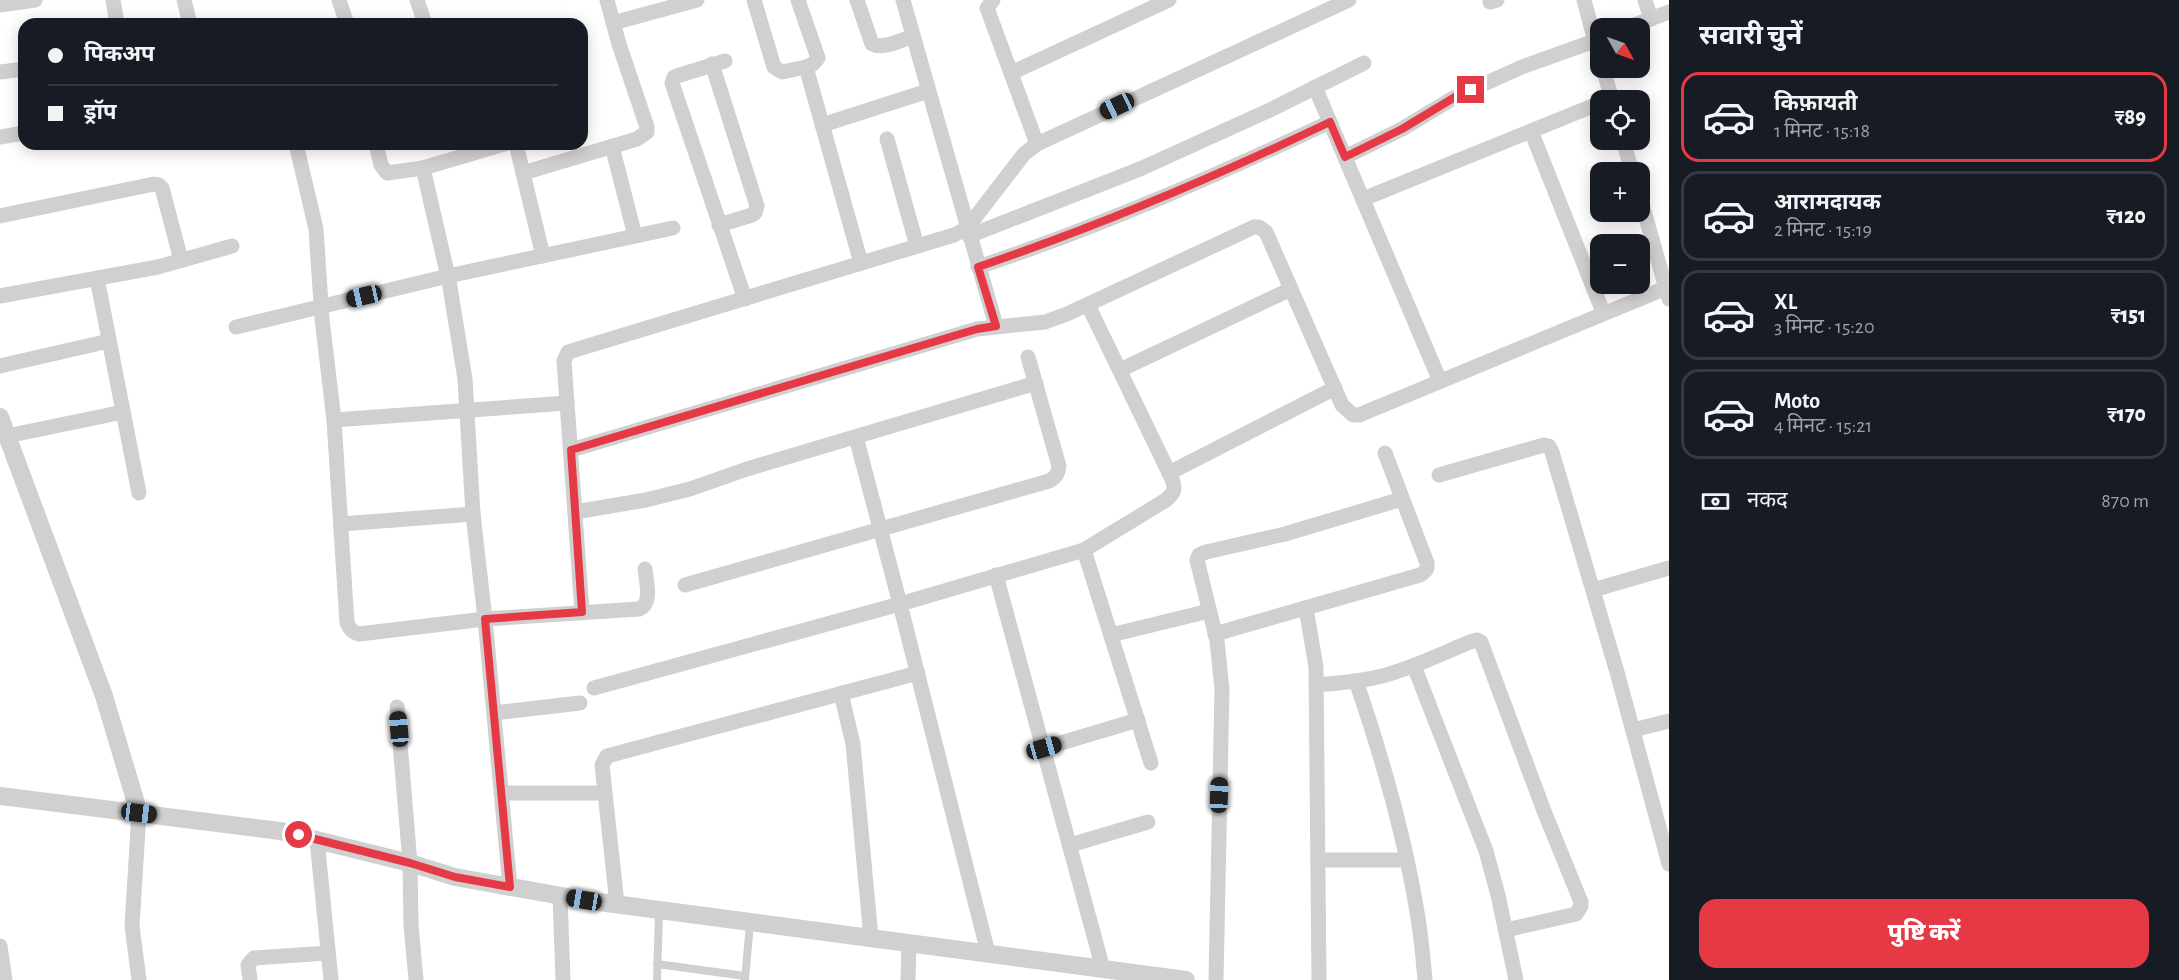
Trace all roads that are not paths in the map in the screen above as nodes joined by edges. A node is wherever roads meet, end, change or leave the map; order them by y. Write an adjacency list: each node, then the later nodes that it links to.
1 (35, 0): 17 (street)
2 (113, 0): 19 (street)
3 (184, 0): 20 (street)
4 (339, 0): 21 (street)
5 (417, 0): 22 (street)
6 (607, 0): 25 (street)
7 (697, 0): 25 (street)
8 (754, 0): 29 (street)
9 (798, 0): 29 (street)
10 (857, 0): 26 (street)
11 (903, 0): 26 (street)
12 (993, 0): 32 (street)
13 (1169, 0): 32 (street)
14 (1349, 0): 42 (street)
15 (1584, 0): 23 (street)
16 (1645, 0): 24 (street)
17 (0, 4)
18 (1669, 12): 24 (street)
19 (116, 18)
20 (188, 18)
21 (345, 18)
22 (423, 18)
23 (1590, 18)
24 (1651, 19)
25 (613, 23): 43 (street)
26 (913, 36): 34 (street)
27 (1590, 43): 48 (street)
28 (1364, 63): 33 (street)
29 (806, 67): 37 (street)
30 (18, 70): 31 (street)
31 (0, 72)
32 (1011, 73): 42 (street)
33 (1315, 87): 36 (street); 56 (street)
34 (928, 91): 37 (street); 56 (street)
35 (1590, 108): 38 (street)
36 (1330, 122): 48 (street); 63 (street)
37 (822, 125): 62 (street)
38 (1531, 131): 51 (street); 72 (street)
39 (18, 134): 40 (street)
40 (0, 137)
41 (887, 139): 59 (street)
42 (1036, 144): 56 (street)
43 (612, 146): 50 (street); 57 (street)
44 (297, 150): 71 (street)
45 (377, 150): 49 (street)
46 (484, 150): 49 (street)
47 (517, 150): 50 (street)
48 (1345, 157): 51 (street)
49 (423, 168): 64 (street)
50 (523, 173): 60 (street)
51 (1363, 199): 79 (street)
52 (0, 216): 61 (street)
53 (1647, 222): 67 (street)
54 (719, 225): 54 (street); 69 (street)
55 (673, 228): 57 (street)
56 (968, 232): 59 (street); 63 (street)
57 (635, 236): 60 (street)
58 (232, 246): 61 (street)
59 (917, 246): 62 (street)
60 (543, 256): 64 (street)
61 (181, 260): 65 (street)
62 (861, 263): 69 (street)
63 (978, 267): 73 (street)
64 (448, 276): 71 (street); 83 (street)
65 (97, 278): 68 (street); 75 (street)
66 (1291, 289): 70 (street); 78 (street); 81 (street)
67 (1667, 294): 72 (street)
68 (0, 296)
69 (745, 299): 82 (street)
70 (1088, 304): 73 (street); 78 (street)
71 (321, 306): 74 (street); 86 (street)
72 (1603, 312): 79 (street)
73 (996, 326): 89 (street)
74 (236, 327)
75 (109, 341): 77 (street); 84 (street)
76 (1028, 357): 80 (street)
77 (0, 366)
78 (1120, 370): 91 (street)
79 (1440, 381): 81 (street)
80 (1036, 383): 88 (street); 98 (street)
81 (1335, 388): 91 (street)
82 (567, 403): 83 (street); 89 (street)
83 (467, 410): 86 (street); 96 (street)
84 (123, 412): 87 (street); 93 (street)
85 (0, 417): 87 (street)
86 (334, 420): 97 (street)
87 (7, 436): 129 (street)
88 (856, 437): 95 (street); 98 (street)
89 (571, 450): 95 (street)
90 (1385, 453): 94 (street)
91 (1169, 472): 99 (street)
92 (1438, 475): 104 (street)
93 (139, 493)
94 (1402, 499): 106 (street); 107 (street)
95 (575, 512): 108 (street)
96 (473, 513): 97 (street); 109 (street)
97 (340, 524): 109 (street)
98 (880, 528): 103 (street); 105 (street)
99 (1084, 550): 102 (street); 111 (street)
100 (645, 568): 108 (street)
101 (1669, 568): 104 (street)
102 (996, 575): 105 (street); 124 (street)
103 (686, 585)
104 (1593, 590): 123 (street)
105 (900, 604): 113 (street); 116 (street)
106 (1306, 608): 110 (street); 115 (street)
107 (1209, 611): 110 (street); 111 (street)
108 (582, 612): 109 (street)
109 (485, 619): 120 (street)
110 (1215, 634): 161 (street)
111 (1111, 635): 121 (street)
112 (1414, 666): 114 (street); 142 (street); 142 (street)
113 (918, 673): 117 (street); 147 (street)
114 (1356, 681): 115 (street); 134 (street)
115 (1316, 685): 133 (street)
116 (594, 688)
117 (841, 693): 127 (street); 143 (street)
118 (580, 703): 120 (street)
119 (397, 707): 135 (street)
120 (494, 713): 126 (street)
121 (1138, 720): 124 (street); 125 (street)
122 (1669, 721): 123 (street)
123 (1633, 730): 136 (street)
124 (1044, 748): 132 (street)
125 (1151, 763)
126 (501, 792): 127 (street); 137 (street)
127 (605, 794): 139 (street)
128 (0, 796): 129 (street)
129 (139, 813): 131 (street); 153 (street)
130 (1148, 822): 132 (street)
131 (317, 840): 135 (street); 146 (street)
132 (1070, 844): 149 (street)
133 (1318, 860): 134 (street); 162 (street)
134 (1407, 860): 163 (street)
135 (410, 863): 137 (street); 156 (street)
136 (1669, 864)
137 (510, 887): 138 (street)
138 (560, 896): 139 (street); 157 (street)
139 (617, 904): 140 (street)
140 (659, 911): 141 (street); 148 (lane)
141 (750, 922): 143 (street); 151 (lane)
142 (1506, 930): 164 (street)
143 (872, 938): 144 (street)
144 (909, 943): 147 (street); 159 (street)
145 (0, 946): 152 (street)
146 (328, 953): 154 (street); 155 (street)
147 (988, 953): 150 (street)
148 (657, 964): 151 (lane); 158 (lane)
149 (1103, 969): 150 (street); 160 (street)
150 (1076, 973)
151 (745, 978)
152 (5, 980)
153 (139, 980)
154 (250, 980)
155 (331, 980)
156 (416, 980)
157 (563, 980)
158 (657, 980)
159 (908, 980)
160 (1186, 980)
161 (1216, 980)
162 (1319, 980)
163 (1425, 980)
164 (1516, 980)

